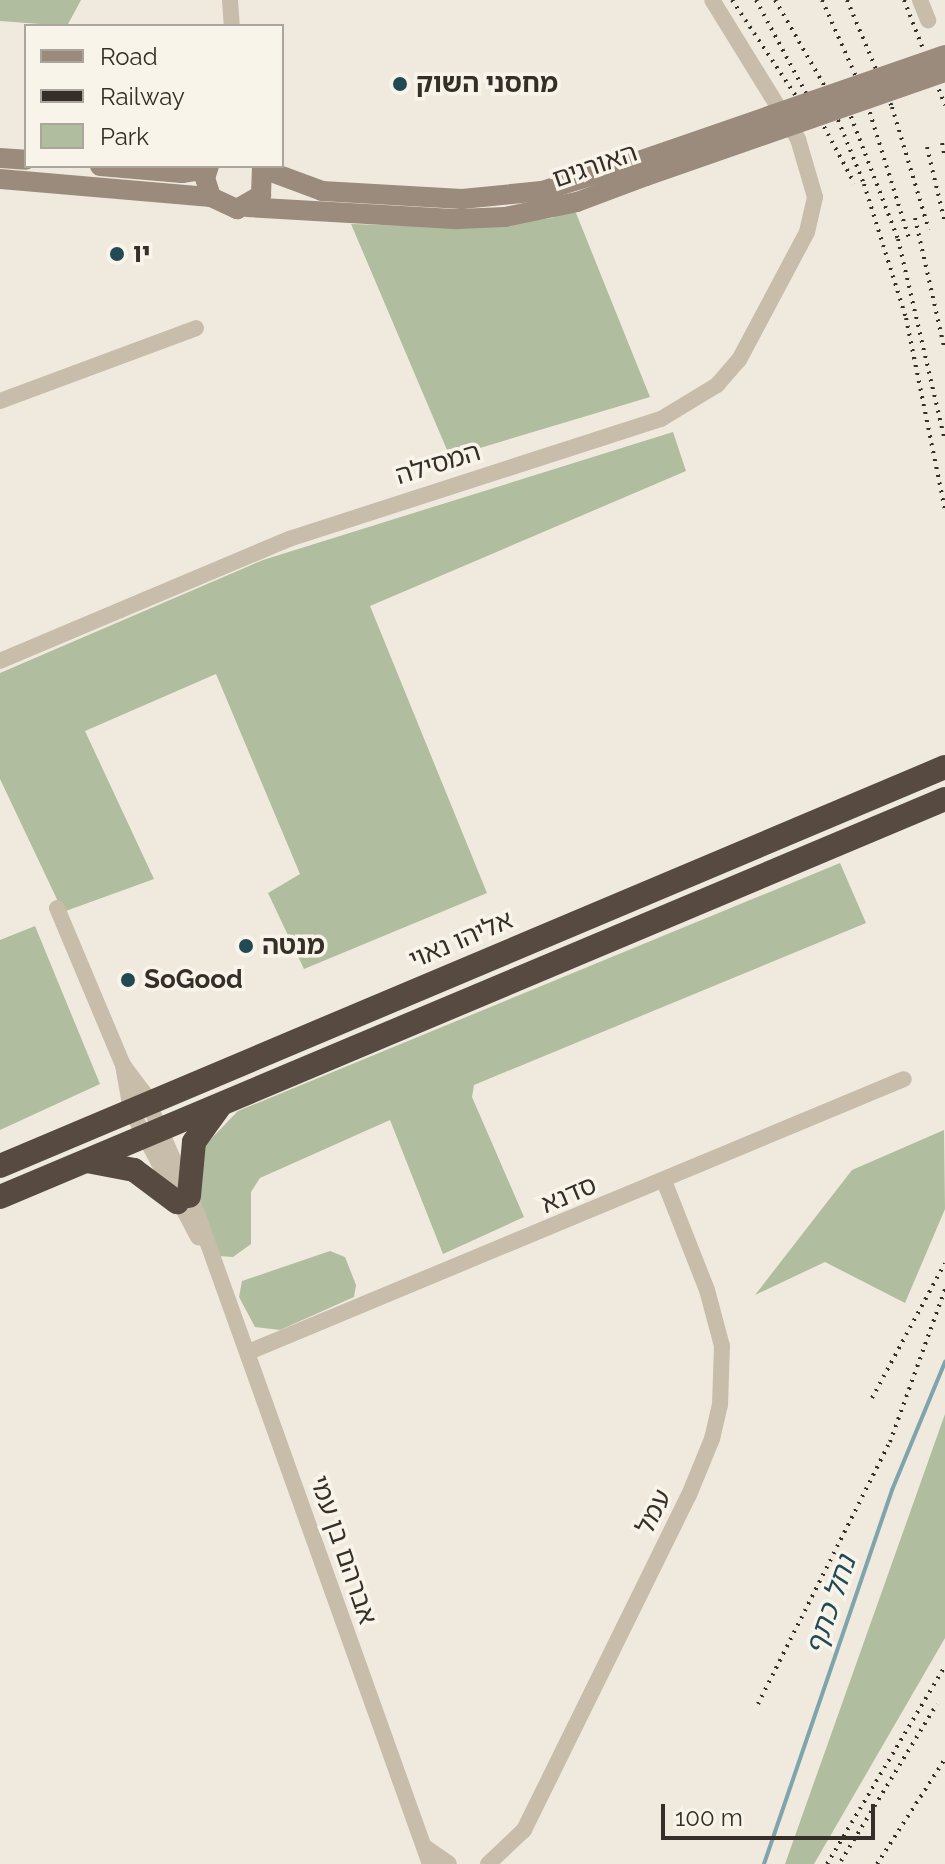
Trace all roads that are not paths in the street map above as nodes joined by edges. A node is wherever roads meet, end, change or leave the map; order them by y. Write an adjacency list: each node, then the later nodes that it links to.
1 (230, 0): 5 (street)
2 (712, 0): 19 (street, המסילה)
3 (920, 0): 4 (street)
4 (928, 20)
5 (232, 24)
6 (945, 55): 13 (street, האורגים, bridge)
7 (945, 72): 13 (street, האורגים, bridge)
8 (0, 158): 9 (street)
9 (24, 160)
10 (123, 168): 11 (street)
11 (208, 168): 15 (street)
12 (262, 168): 13 (street, האורגים); 16 (street)
13 (642, 168): 16 (street, האורגים)
14 (0, 179): 15 (street)
15 (211, 197): 16 (street, האורגים)
16 (247, 207)
17 (196, 328): 18 (street)
18 (0, 401)
19 (0, 661)
20 (945, 767): 25 (highway, אליהו נאוי)
21 (945, 799): 24 (highway)
22 (57, 908): 25 (street, אברהם בן עמי)
23 (904, 1079): 29 (street, סדנא)
24 (224, 1102): 26 (highway); 31 (highway)
25 (140, 1106): 26 (street, אברהם בן עמי); 28 (highway, אליהו נאוי)
26 (151, 1131): 27 (highway); 31 (street, אברהם בן עמי)
27 (81, 1162): 30 (highway); 31 (highway)
28 (0, 1166)
29 (664, 1181): 32 (street, סדנא); 34 (street, עמל)
30 (0, 1197)
31 (183, 1199): 32 (street, אברהם בן עמי)
32 (251, 1351): 33 (street, אברהם בן עמי)
33 (421, 1843): 35 (street, אברהם בן עמי); 36 (street)
34 (513, 1845): 37 (street, עמל); 38 (street, עמל)
35 (430, 1864)
36 (449, 1864)
37 (488, 1864)
38 (506, 1864)

